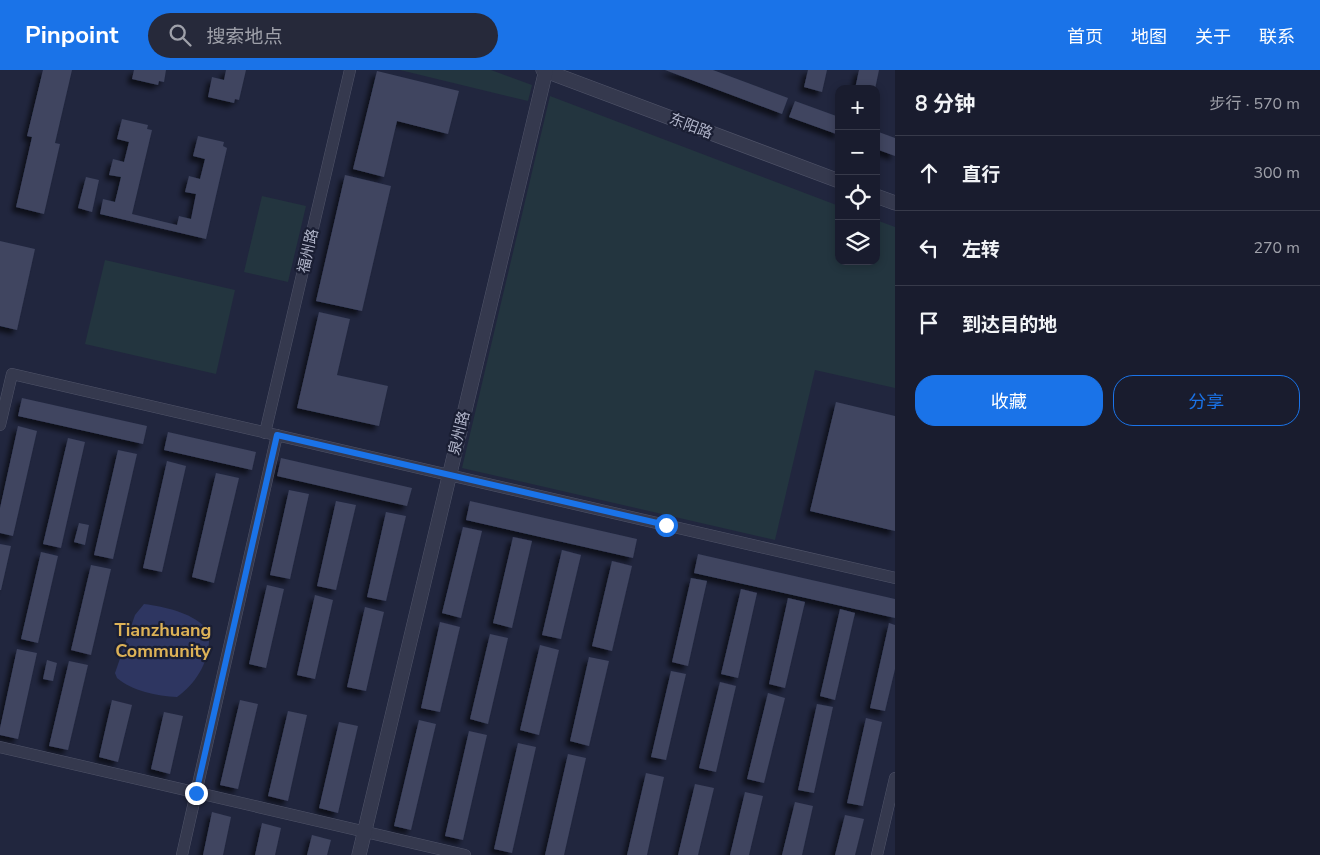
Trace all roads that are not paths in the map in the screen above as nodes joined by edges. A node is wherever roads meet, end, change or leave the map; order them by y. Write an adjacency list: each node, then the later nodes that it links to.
1 (350, 70): 7 (street, 福州路)
2 (545, 70): 3 (street, 东阳路); 8 (street, 泉州路)
3 (835, 179)
4 (880, 197): 5 (street)
5 (895, 203)
6 (0, 425): 7 (street)
7 (271, 434): 8 (street); 12 (street, 福州路)
8 (448, 475): 9 (street); 13 (street, 泉州路)
9 (895, 578)
10 (0, 748): 12 (street)
11 (895, 778): 17 (street)
12 (196, 793): 13 (street); 14 (street, 福州路)
13 (364, 831): 15 (street, 泉州路); 16 (street)
14 (182, 855)
15 (359, 855)
16 (465, 855)
17 (877, 855)

